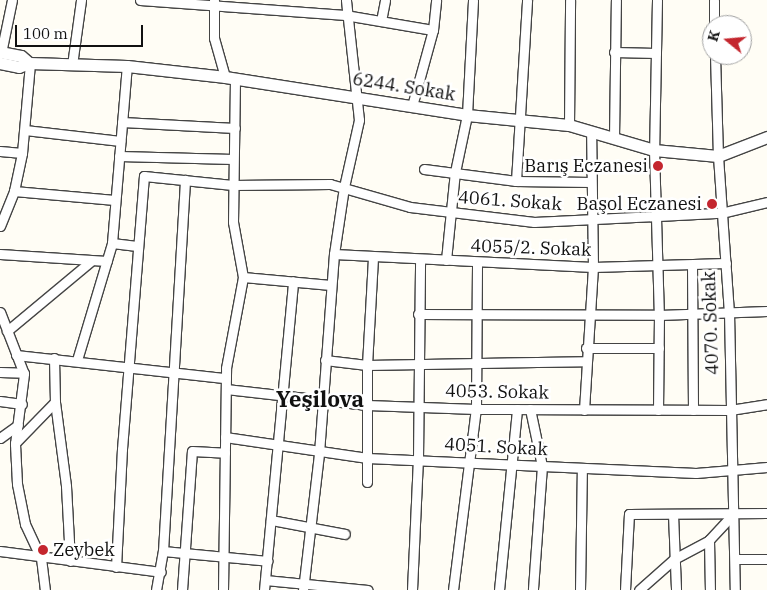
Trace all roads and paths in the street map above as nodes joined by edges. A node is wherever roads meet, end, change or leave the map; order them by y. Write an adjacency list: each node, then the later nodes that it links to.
1 (12, 0): 20 (street)
2 (81, 0): 22 (street)
3 (140, 0): 13 (street)
4 (346, 0): 14 (street)
5 (385, 0): 16 (street)
6 (436, 0): 17 (street)
7 (473, 0): 28 (street)
8 (527, 0): 29 (street)
9 (570, 0): 31 (street)
10 (616, 0): 18 (street)
11 (657, 0): 19 (street)
12 (714, 0): 15 (street)
13 (214, 3): 14 (street); 25 (street)
14 (345, 15): 16 (street); 26 (street)
15 (714, 15)
16 (381, 21): 17 (street)
17 (433, 30): 27 (street)
18 (614, 52): 19 (street); 36 (street)
19 (656, 53): 38 (street)
20 (0, 56): 21 (street, 6244. Sokak)
21 (30, 63): 22 (street, 6244. Sokak); 33 (street)
22 (72, 65): 24 (street, 6244. Sokak)
23 (715, 65): 42 (street, 4070. Sokak)
24 (127, 66): 25 (street, 6244. Sokak); 30 (street)
25 (230, 78): 26 (street, 6244. Sokak); 32 (street)
26 (357, 98): 27 (street, 6244. Sokak); 50 (street)
27 (412, 106): 28 (street, 6244. Sokak)
28 (467, 115): 29 (street, 6244. Sokak); 45 (street)
29 (522, 121): 31 (street, 6244. Sokak); 47 (street)
30 (122, 122): 32 (street); 37 (street)
31 (569, 125): 34 (street, 6244. Sokak)
32 (235, 128): 43 (street)
33 (25, 130): 37 (street); 40 (street)
34 (591, 131): 36 (street, 6244. Sokak); 48 (street)
35 (767, 137): 42 (street, 6244. Sokak)
36 (614, 138): 38 (street, 6244. Sokak)
37 (120, 141): 41 (street)
38 (654, 150): 42 (street, 6244. Sokak); 56 (street)
39 (0, 151): 40 (street)
40 (22, 153): 51 (street)
41 (119, 156): 43 (street); 52 (street)
42 (718, 156): 55 (street, 4070. Sokak)
43 (233, 159): 49 (street)
44 (424, 169): 45 (street)
45 (455, 172): 47 (street); 54 (street)
46 (185, 180): 49 (street, 4061. Sokak); 60 (street, 4061. Sokak); 98 (street)
47 (516, 181): 48 (street)
48 (591, 182): 57 (street)
49 (233, 185): 50 (street, 4061. Sokak); 73 (street)
50 (344, 187): 54 (street, 4061. Sokak); 62 (street)
51 (14, 191): 52 (street); 58 (street)
52 (115, 200): 59 (street)
53 (767, 202): 55 (street, 4061. Sokak)
54 (452, 213): 57 (street, 4061. Sokak); 65 (street)
55 (721, 213): 56 (street, 4061. Sokak); 69 (street, 4070. Sokak)
56 (655, 215): 57 (street, 4061. Sokak); 71 (street)
57 (592, 220): 72 (street)
58 (0, 226)
59 (112, 243): 60 (street); 67 (street)
60 (137, 246): 95 (street)
61 (0, 254): 66 (street)
62 (334, 254): 63 (street, 4055/2. Sokak); 75 (street)
63 (373, 257): 64 (street, 4055/2. Sokak); 94 (street)
64 (420, 260): 65 (street, 4055/2. Sokak); 79 (street)
65 (446, 260): 68 (street, 4055/2. Sokak)
66 (91, 261): 67 (street); 84 (street)
67 (107, 262): 89 (street)
68 (477, 262): 72 (street, 4055/2. Sokak); 82 (street)
69 (726, 263): 70 (street, 4055/2. Sokak); 78 (street, 4070. Sokak)
70 (692, 265): 71 (street, 4055/2. Sokak); 81 (street)
71 (658, 266): 72 (street, 4055/2. Sokak); 83 (street)
72 (593, 267): 80 (street)
73 (243, 277): 74 (street); 99 (street)
74 (293, 281): 75 (street); 101 (street)
75 (331, 285): 90 (street)
76 (767, 311): 78 (street)
77 (0, 312): 84 (street)
78 (730, 312): 81 (street); 115 (street, 4070. Sokak)
79 (418, 314): 82 (street); 93 (street)
80 (590, 314): 82 (street); 83 (street); 85 (street)
81 (693, 314): 83 (street); 114 (street)
82 (475, 315): 92 (street)
83 (659, 315): 86 (street)
84 (4, 329): 87 (street)
85 (586, 348): 86 (street); 91 (street)
86 (659, 348): 113 (street)
87 (16, 355): 88 (street); 97 (street)
88 (54, 358): 89 (street); 104 (street)
89 (77, 360): 95 (street)
90 (325, 360): 94 (street); 102 (street)
91 (586, 361): 92 (street); 112 (street)
92 (475, 362): 93 (street); 110 (street)
93 (418, 363): 94 (street); 108 (street)
94 (367, 365): 107 (street)
95 (129, 368): 98 (street); 149 (street)
96 (0, 372): 97 (street)
97 (24, 373): 105 (street)
98 (173, 373): 99 (street); 140 (street)
99 (226, 378): 100 (street)
100 (226, 389): 101 (street, 4053. Sokak); 118 (street)
101 (282, 394): 102 (street, 4053. Sokak); 120 (street)
102 (322, 400): 107 (street, 4053. Sokak); 122 (street)
103 (0, 402): 105 (street)
104 (55, 402): 119 (street); 146 (street)
105 (22, 404): 116 (street)
106 (767, 404): 115 (street, 4053. Sokak)
107 (368, 405): 108 (street, 4053. Sokak); 123 (street)
108 (418, 407): 110 (street, 4053. Sokak); 124 (street)
109 (530, 408): 111 (street, 4053. Sokak); 112 (street, 4053. Sokak); 127 (street)
110 (476, 409): 111 (street, 4053. Sokak); 125 (street)
111 (517, 409): 126 (street)
112 (584, 410): 113 (street, 4053. Sokak)
113 (658, 410): 114 (street, 4053. Sokak)
114 (692, 410): 115 (street, 4053. Sokak)
115 (730, 410): 130 (street, 4070. Sokak)
116 (18, 425): 117 (street); 119 (street)
117 (0, 438)
118 (225, 438): 120 (street, 4051. Sokak); 121 (street)
119 (15, 444): 143 (street)
120 (277, 446): 122 (street, 4051. Sokak); 135 (street)
121 (225, 453): 141 (street); 142 (street)
122 (319, 453): 123 (street, 4051. Sokak); 136 (street)
123 (367, 458): 124 (street, 4051. Sokak); 131 (street)
124 (418, 459): 125 (street, 4051. Sokak); 159 (street)
125 (469, 461): 126 (street, 4051. Sokak); 160 (street)
126 (511, 465): 127 (street, 4051. Sokak); 161 (street)
127 (542, 466): 129 (street, 4051. Sokak); 162 (street)
128 (767, 467): 130 (street, 4051. Sokak)
129 (582, 468): 130 (street, 4051. Sokak); 163 (street)
130 (731, 470): 134 (street, 4070. Sokak)
131 (367, 482)
132 (767, 513): 134 (street)
133 (673, 514): 134 (street); 144 (street); 164 (street)
134 (733, 514): 138 (street); 147 (street, 4070. Sokak)
135 (271, 520): 136 (street); 148 (street)
136 (309, 527): 137 (street); 152 (street)
137 (346, 534)
138 (709, 540): 144 (street); 167 (street)
139 (0, 551): 143 (street)
140 (163, 551): 141 (street); 150 (street)
141 (183, 553): 142 (street); 155 (street)
142 (223, 556): 148 (street); 156 (street)
143 (41, 558): 146 (street); 153 (street)
144 (674, 559): 165 (street); 166 (street)
145 (767, 559): 147 (street)
146 (70, 560): 149 (street)
147 (734, 560): 168 (street, 4070. Sokak)
148 (268, 561): 151 (street)
149 (116, 567): 150 (street)
150 (161, 572): 154 (street)
151 (265, 580): 152 (street); 157 (street)
152 (304, 588): 158 (street)
153 (45, 590)
154 (156, 590)
155 (182, 590)
156 (223, 590)
157 (264, 590)
158 (368, 590)
159 (412, 590)
160 (453, 590)
161 (499, 590)
162 (533, 590)
163 (580, 590)
164 (625, 590)
165 (639, 590)
166 (676, 590)
167 (710, 590)
168 (735, 590)

